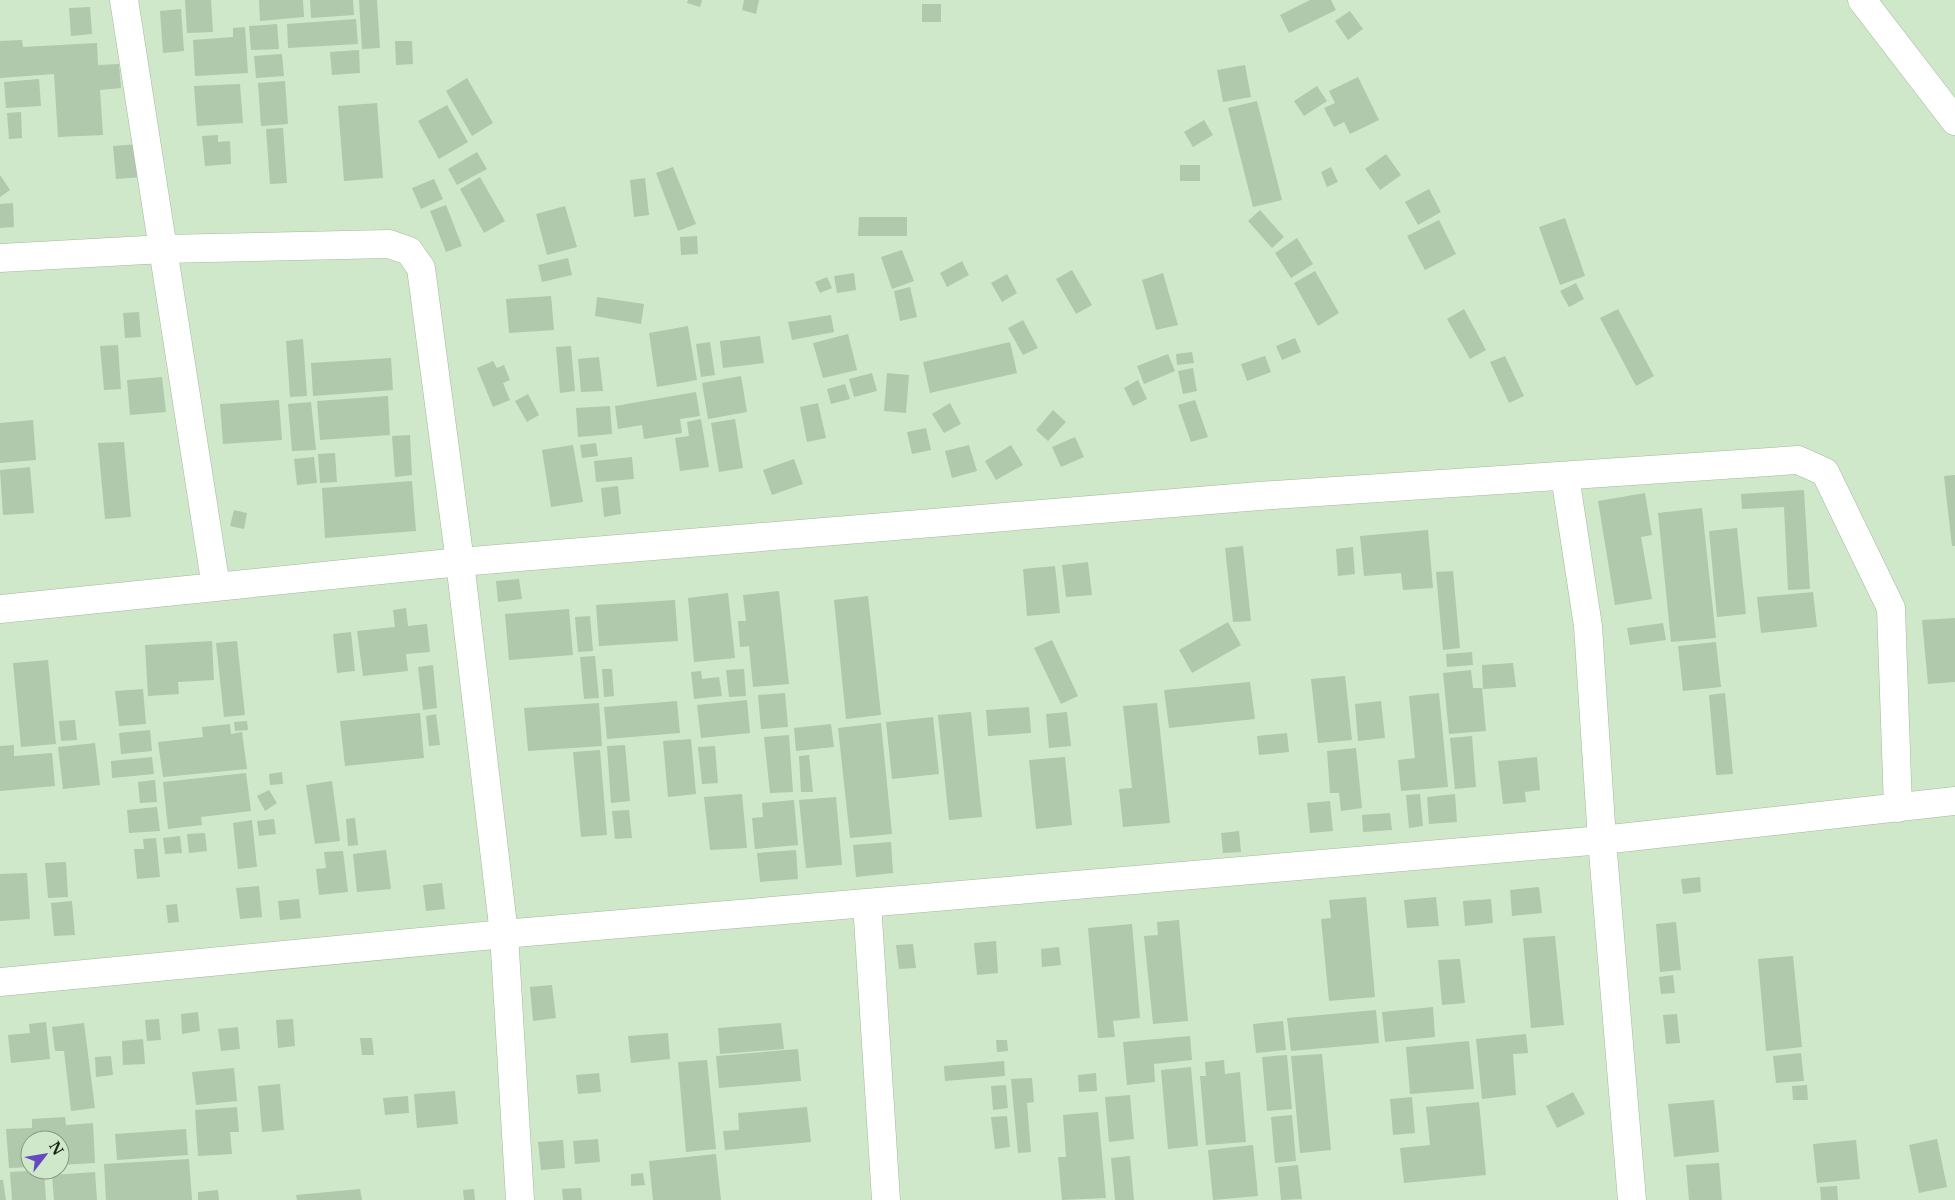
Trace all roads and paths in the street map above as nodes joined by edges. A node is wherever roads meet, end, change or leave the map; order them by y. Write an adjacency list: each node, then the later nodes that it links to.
1 (124, 0): 4 (street)
2 (1862, 0): 3 (street)
3 (1955, 121)
4 (164, 248): 5 (street); 7 (street); 8 (street)
5 (0, 258)
6 (1565, 476): 7 (street); 11 (street); 12 (street)
7 (460, 562): 8 (street); 14 (street)
8 (216, 587): 9 (street)
9 (0, 609)
10 (1955, 802): 11 (street)
11 (1898, 808): 12 (street)
12 (1602, 840): 13 (street); 19 (street)
13 (867, 903): 14 (street); 17 (street)
14 (504, 934): 15 (street); 16 (street)
15 (0, 982)
16 (520, 1200)
17 (886, 1200)
18 (1628, 1200): 19 (street)
19 (1632, 1200)

